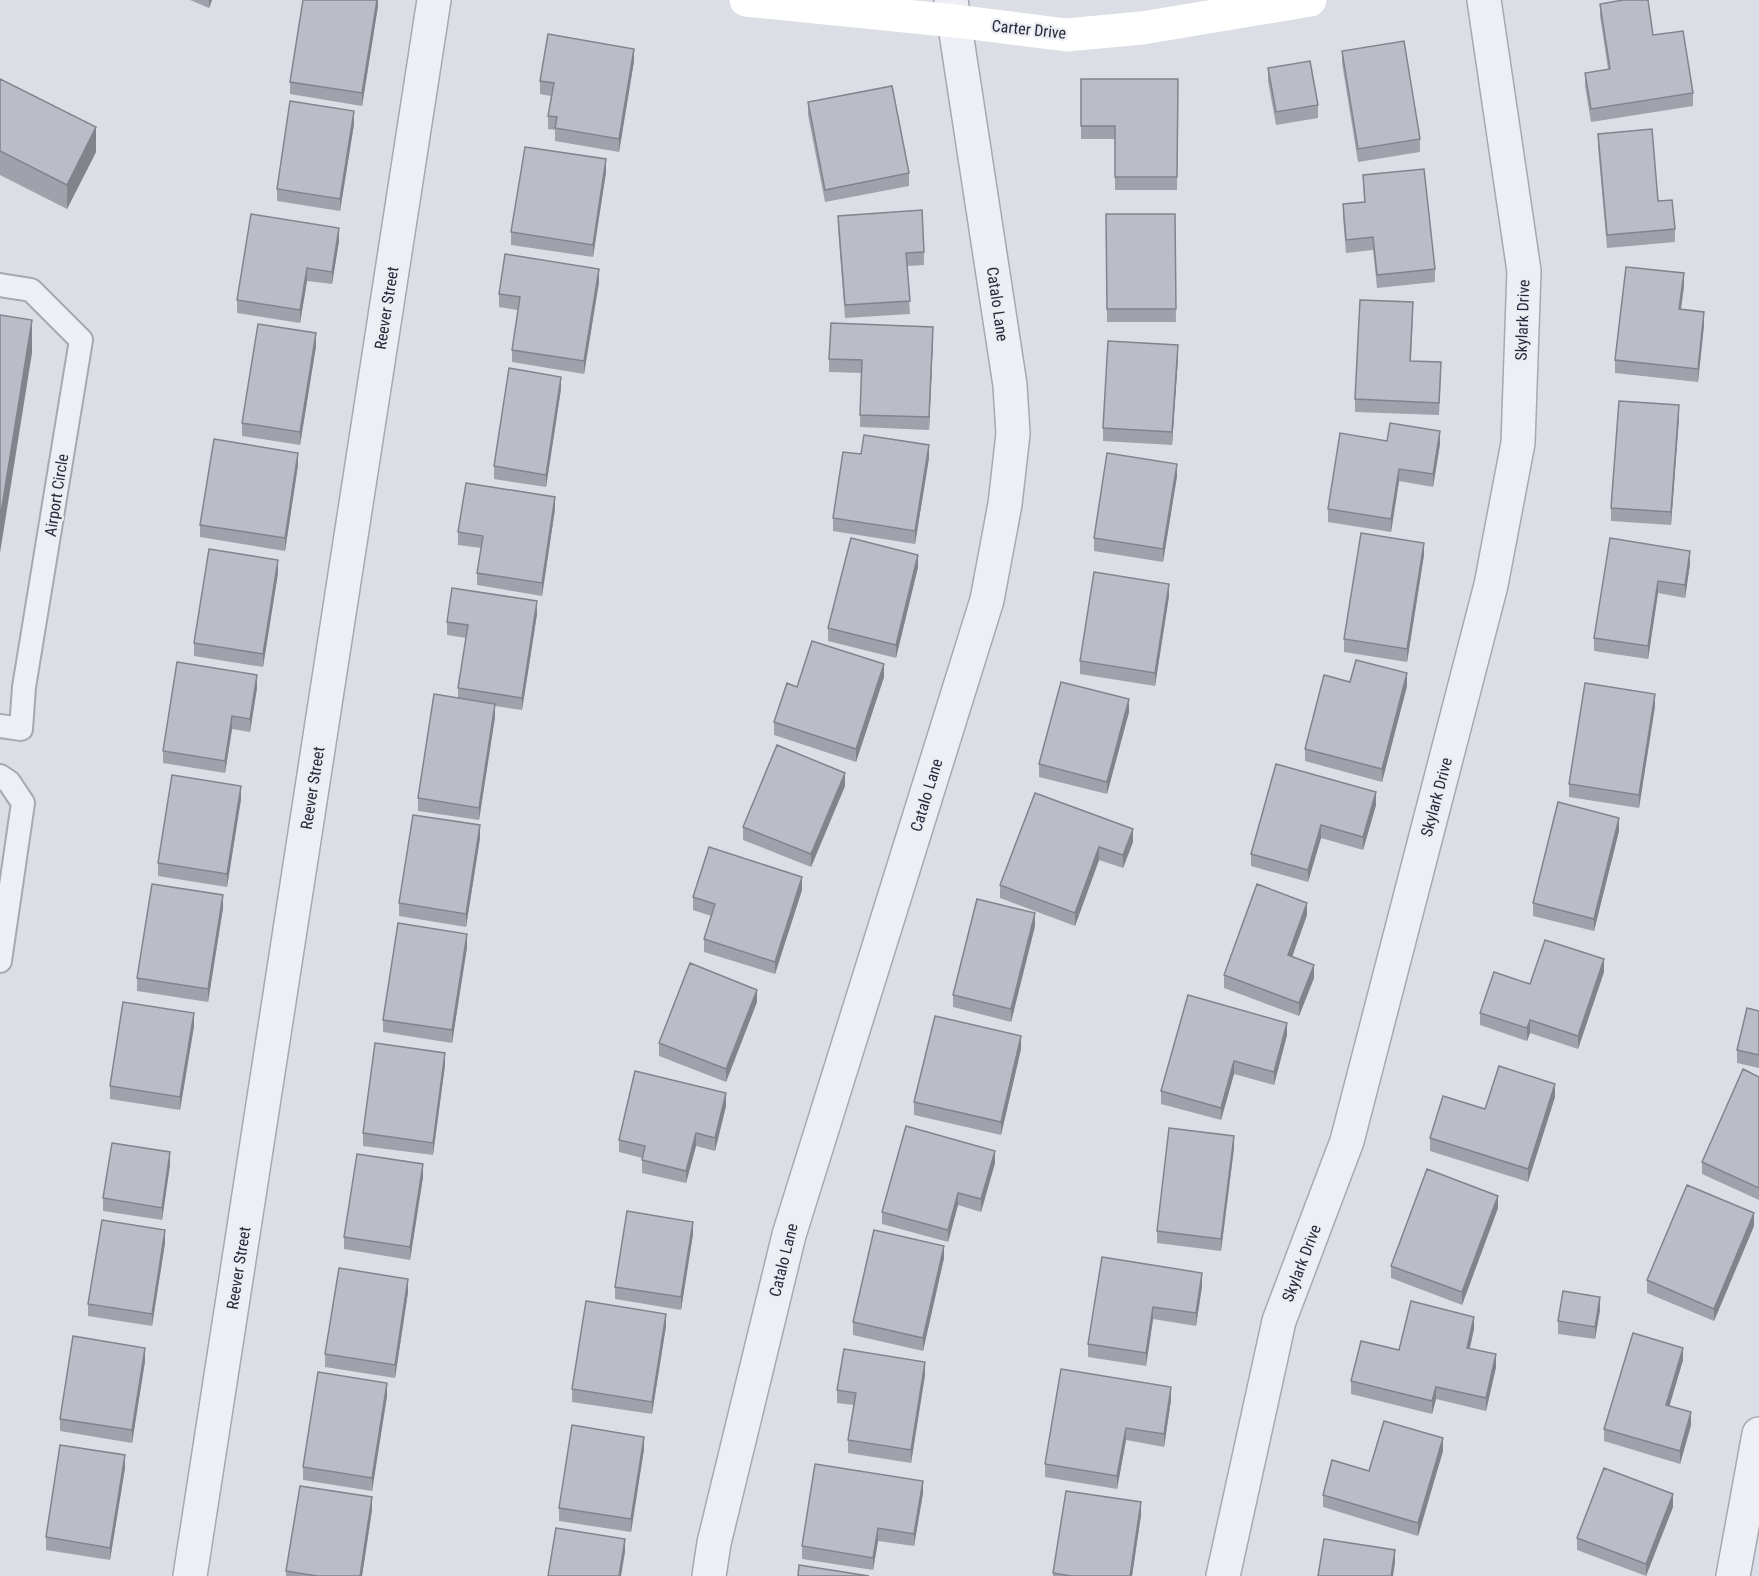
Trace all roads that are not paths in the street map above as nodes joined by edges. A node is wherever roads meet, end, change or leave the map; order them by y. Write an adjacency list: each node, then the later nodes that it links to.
1 (434, 0): 11 (street, Reever Street)
2 (746, 0): 5 (street, Carter Drive)
3 (1310, 0): 5 (street, Carter Drive)
4 (1484, 0): 13 (street, Skylark Drive)
5 (953, 10): 12 (street, Catalo Lane)
6 (0, 285): 7 (lane, Airport Circle)
7 (0, 726)
8 (0, 776): 9 (lane)
9 (0, 961)
10 (1759, 1434): 14 (street)
11 (190, 1576)
12 (709, 1576)
13 (1223, 1576)
14 (1732, 1576)

